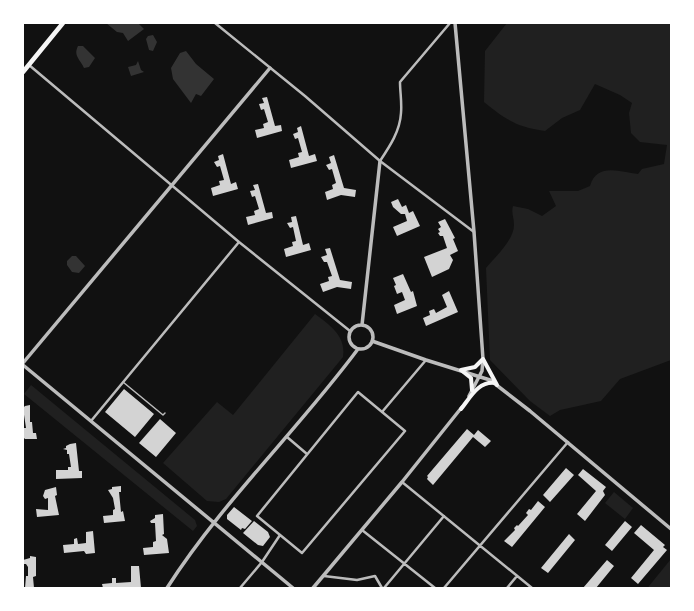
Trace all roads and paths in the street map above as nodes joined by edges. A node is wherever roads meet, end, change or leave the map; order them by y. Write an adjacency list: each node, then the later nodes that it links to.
1 (63, 23): 5 (main road)
2 (215, 23): 6 (street)
3 (450, 23): 8 (street)
4 (455, 23): 10 (street)
5 (29, 64): 7 (main road); 9 (street)
6 (270, 68): 8 (street); 9 (street)
7 (23, 72)
8 (380, 162): 10 (street); 12 (street)
9 (172, 184): 11 (street); 18 (street)
10 (474, 232): 16 (street)
11 (239, 242): 13 (street); 21 (street)
12 (362, 325): 13 (street); 14 (street)
13 (350, 331): 15 (street)
14 (372, 341): 15 (street); 17 (street)
15 (358, 349): 28 (street)
16 (483, 359): 19 (main road); 20 (street); 22 (main road)
17 (426, 360): 19 (street); 25 (street)
18 (23, 364): 27 (street)
19 (461, 370): 20 (street); 23 (main road)
20 (480, 376): 22 (street); 23 (street)
21 (123, 382): 26 (lane); 27 (street)
22 (496, 384): 24 (main road); 29 (street)
23 (472, 390): 24 (street)
24 (461, 409): 31 (street)
25 (382, 412): 30 (street); 36 (street)
26 (165, 413)
27 (90, 422): 33 (street)
28 (287, 437): 30 (street); 33 (street)
29 (568, 442): 34 (street); 37 (street)
30 (307, 454): 36 (street)
31 (402, 482): 32 (street); 35 (street)
32 (444, 516): 37 (street); 39 (street)
33 (214, 522): 38 (street); 42 (street)
34 (671, 529)
35 (362, 530): 39 (street); 40 (street)
36 (280, 535): 38 (street)
37 (480, 546): 41 (street); 48 (street)
38 (262, 562): 43 (street); 44 (street)
39 (406, 563): 46 (street); 47 (street)
40 (324, 576): 45 (street); 46 (street)
41 (517, 576): 49 (street); 50 (street)
42 (167, 588)
43 (240, 588)
44 (293, 588)
45 (313, 588)
46 (383, 588)
47 (435, 588)
48 (444, 588)
49 (507, 588)
50 (532, 588)

